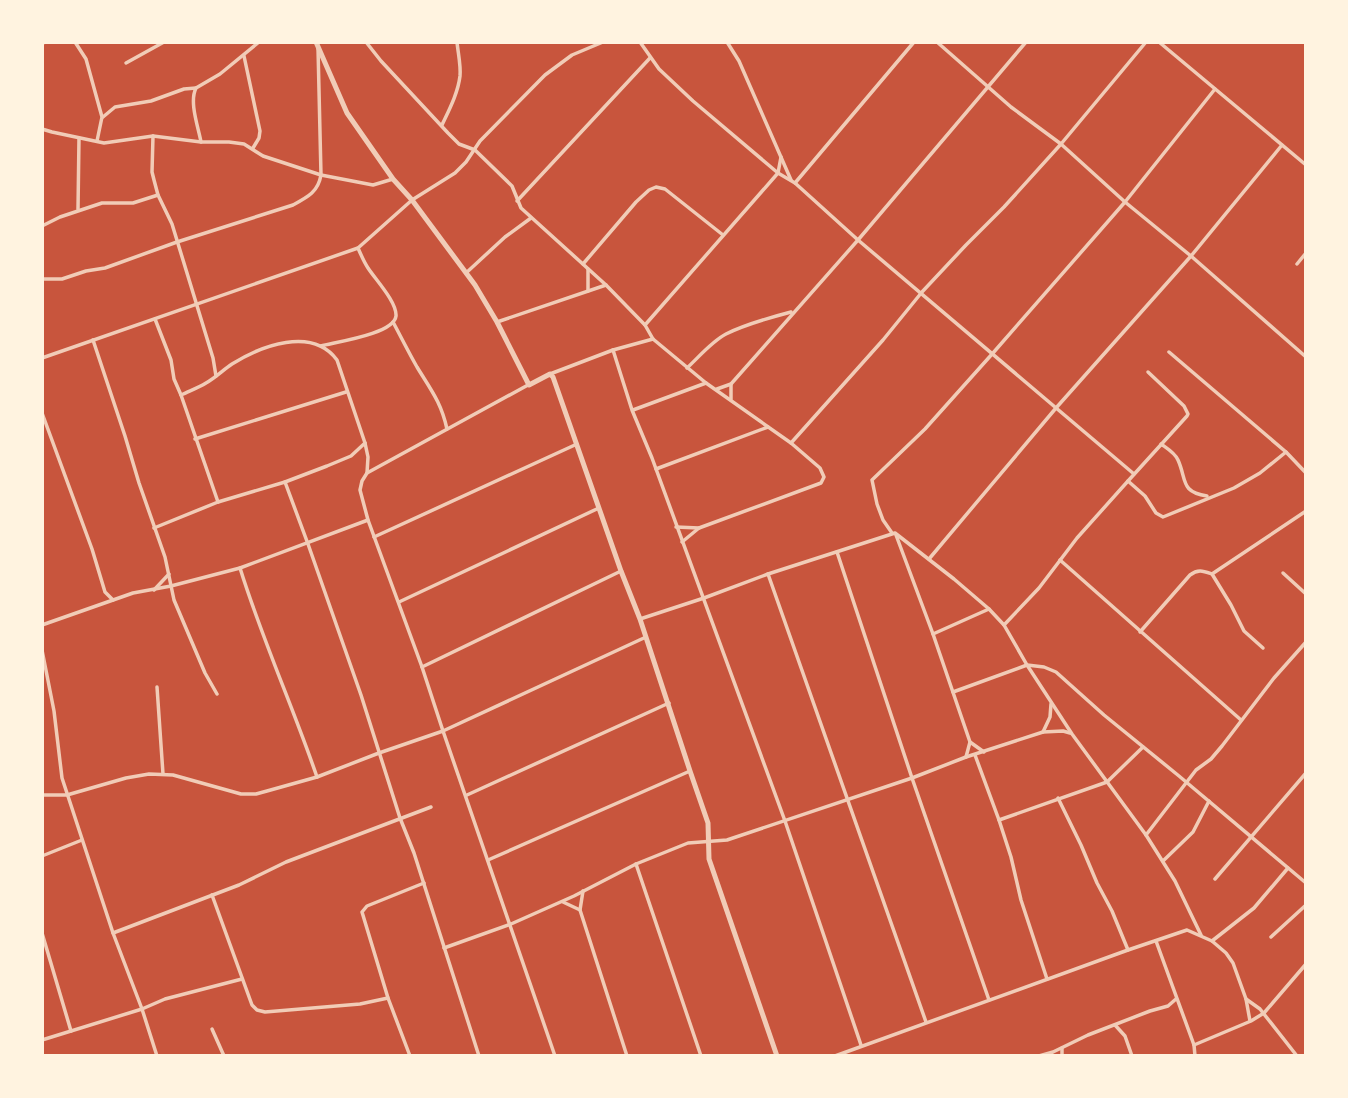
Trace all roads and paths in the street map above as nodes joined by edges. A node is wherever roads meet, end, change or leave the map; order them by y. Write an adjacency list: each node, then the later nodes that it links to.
1 (75, 42): 21 (street)
2 (164, 42): 17 (street)
3 (259, 42): 15 (street)
4 (366, 42): 22 (street)
5 (457, 42): 22 (street)
6 (601, 42): 31 (street)
7 (640, 42): 16 (street)
8 (727, 42): 32 (street)
9 (914, 42): 37 (street)
10 (937, 42): 18 (street)
11 (1026, 42): 18 (street)
12 (1146, 42): 28 (street)
13 (1159, 42): 20 (street)
14 (318, 44): 35 (street); 36 (street)
15 (244, 56): 19 (street); 30 (street)
16 (650, 58): 34 (street); 40 (street)
17 (126, 63)
18 (988, 87): 28 (street); 46 (street)
19 (196, 88): 21 (street); 27 (street)
20 (1215, 89): 29 (street); 41 (street)
21 (102, 117): 26 (street)
22 (442, 125): 31 (street)
23 (42, 129): 25 (street)
24 (153, 136): 26 (street); 27 (street); 38 (street)
25 (79, 138): 26 (street); 42 (street)
26 (97, 141)
27 (201, 142): 30 (street)
28 (1061, 144): 41 (street); 58 (street)
29 (1282, 145): 33 (street); 50 (street)
30 (253, 148): 35 (street)
31 (475, 150): 39 (street); 40 (street)
32 (780, 157): 34 (street); 37 (street)
33 (1306, 165)
34 (778, 173): 37 (street); 45 (street)
35 (321, 175): 36 (street); 47 (street)
36 (393, 179): 39 (street)
37 (793, 183): 46 (street)
38 (158, 195): 42 (street); 47 (street)
39 (412, 200): 48 (street); 54 (street)
40 (517, 201): 43 (street)
41 (1125, 201): 50 (street); 70 (street)
42 (78, 210): 44 (street)
43 (531, 218): 51 (street); 54 (street)
44 (42, 226)
45 (723, 235): 51 (street); 64 (street)
46 (858, 240): 58 (street); 60 (street)
47 (177, 242): 55 (street); 59 (street)
48 (358, 248): 59 (street); 62 (street)
49 (1306, 253): 52 (street)
50 (1191, 256): 71 (street); 84 (street)
51 (583, 264): 53 (street)
52 (1297, 264)
53 (588, 269): 56 (street); 57 (street)
54 (466, 273): 63 (street)
55 (42, 279)
56 (606, 285): 57 (street); 64 (street)
57 (589, 291): 63 (street)
58 (922, 292): 70 (street); 91 (street)
59 (196, 304): 61 (street); 76 (street)
60 (793, 312): 73 (street); 78 (street)
61 (155, 319): 66 (street); 82 (street)
62 (393, 322): 67 (street); 88 (street)
63 (497, 323): 79 (street)
64 (645, 325): 65 (street)
65 (653, 339): 68 (street); 73 (street)
66 (93, 340): 72 (street); 107 (street)
67 (321, 346): 76 (street); 81 (street)
68 (612, 350): 75 (street); 85 (street)
69 (1169, 352): 94 (street)
70 (993, 354): 84 (street); 109 (street)
71 (1306, 357)
72 (42, 358)
73 (687, 368): 77 (street)
74 (1147, 372): 93 (street)
75 (550, 374): 79 (street); 92 (street)
76 (216, 376): 82 (street)
77 (706, 383): 80 (street); 85 (street)
78 (731, 384): 80 (street); 83 (street)
79 (529, 385): 88 (street)
80 (716, 390): 83 (street)
81 (346, 392): 89 (street); 90 (street)
82 (181, 395): 89 (street)
83 (731, 400): 87 (street)
84 (1056, 408): 98 (street); 114 (street)
85 (632, 410): 95 (street)
86 (42, 413): 124 (street)
87 (768, 426): 91 (street); 95 (street)
88 (447, 429): 96 (street)
89 (195, 439): 102 (street)
90 (365, 443): 96 (street); 100 (street)
91 (790, 443): 108 (street)
92 (577, 444): 103 (street); 110 (street)
93 (1161, 444): 98 (street); 101 (street)
94 (1286, 452): 97 (street); 101 (street)
95 (656, 469): 106 (street)
96 (367, 473): 105 (street)
97 (1306, 473)
98 (1134, 474): 99 (street)
99 (1128, 481): 101 (street); 115 (street)
100 (285, 482): 102 (street); 112 (street)
101 (1209, 497)
102 (218, 502): 107 (street)
103 (600, 508): 117 (street); 128 (street)
104 (1306, 511): 121 (street)
105 (368, 520): 110 (street); 112 (street)
106 (676, 527): 108 (street); 111 (street)
107 (154, 528): 119 (street)
108 (699, 528): 111 (street)
109 (893, 533): 113 (street); 114 (street); 135 (street)
110 (374, 537): 128 (street)
111 (682, 542): 126 (street)
112 (308, 544): 116 (street); 154 (street)
113 (837, 552): 120 (street); 162 (street)
114 (928, 559): 130 (street)
115 (1060, 559): 133 (street); 134 (street)
116 (240, 568): 122 (street); 161 (street)
117 (621, 571): 131 (street); 142 (street)
118 (1283, 573): 125 (street)
119 (169, 574): 122 (street); 123 (street)
120 (768, 574): 126 (street); 169 (street)
121 (1212, 574): 134 (street); 138 (street)
122 (171, 586): 123 (street); 145 (street)
123 (154, 590): 127 (street)
124 (105, 592): 127 (street); 129 (street)
125 (1306, 594)
126 (704, 598): 131 (street); 174 (street)
127 (113, 600): 129 (street)
128 (399, 602): 142 (street)
129 (102, 604): 132 (street)
130 (989, 609): 133 (street); 135 (street)
131 (640, 619): 136 (street)
132 (42, 625)
133 (1004, 625): 141 (street)
134 (1140, 632): 148 (street)
135 (933, 634): 144 (street)
136 (646, 637): 147 (street); 149 (street)
137 (1306, 642): 148 (street)
138 (1263, 648)
139 (42, 650): 140 (street)
140 (43, 664): 166 (street)
141 (1027, 665): 144 (street); 146 (street); 153 (street)
142 (422, 667): 149 (street)
143 (157, 687): 160 (street)
144 (953, 692): 152 (street)
145 (217, 695)
146 (1051, 702): 150 (street); 151 (street)
147 (669, 703): 158 (street); 167 (street)
148 (1241, 720): 164 (street)
149 (443, 731): 154 (street); 167 (street)
150 (1043, 732): 151 (street); 155 (street)
151 (1072, 734): 163 (street)
152 (970, 742): 155 (street); 157 (street)
153 (1143, 747): 163 (street); 164 (street)
154 (379, 752): 161 (street); 172 (street)
155 (984, 752): 156 (street)
156 (975, 755): 157 (street); 173 (street)
157 (967, 757): 162 (street)
158 (690, 771): 178 (street); 180 (street)
159 (1306, 773): 176 (street)
160 (163, 774): 161 (street); 166 (street)
161 (317, 776)
162 (912, 778): 169 (street); 209 (street)
163 (1108, 782): 168 (street); 175 (street)
164 (1186, 783): 170 (street); 175 (street)
165 (42, 795): 166 (street)
166 (66, 795): 177 (street)
167 (466, 796): 180 (street)
168 (1058, 798): 173 (street); 202 (street)
169 (848, 800): 174 (street); 216 (street)
170 (1209, 801): 176 (street); 181 (street)
171 (431, 807): 172 (street)
172 (400, 818): 185 (street); 188 (street)
173 (999, 820): 205 (street)
174 (785, 821): 178 (street); 222 (street)
175 (1146, 835): 181 (street)
176 (1251, 836): 183 (street); 184 (street)
177 (82, 840): 179 (street); 196 (street)
178 (709, 841): 182 (street); 233 (street)
179 (42, 856)
180 (488, 860): 193 (street)
181 (1163, 862): 192 (street)
182 (636, 864): 187 (street); 232 (street)
183 (1288, 868): 186 (street); 200 (street)
184 (1215, 879)
185 (424, 883): 201 (street); 206 (street)
186 (1306, 883)
187 (583, 891): 189 (street); 191 (street)
188 (212, 895): 196 (street); 204 (street)
189 (562, 901): 191 (street); 193 (street)
190 (1306, 905): 198 (street)
191 (580, 910): 231 (street)
192 (1193, 919): 194 (street); 197 (street)
193 (511, 924): 201 (street); 230 (street)
194 (1187, 930): 197 (street); 199 (street)
195 (42, 933): 219 (street)
196 (113, 933): 211 (street)
197 (1201, 935): 200 (street)
198 (1271, 937)
199 (1156, 941): 202 (street); 207 (street)
200 (1212, 941): 208 (street)
201 (444, 948): 229 (street)
202 (1128, 950): 205 (street)
203 (1306, 964): 213 (street)
204 (242, 979): 206 (street); 211 (street)
205 (1047, 979): 209 (street)
206 (388, 998): 228 (street)
207 (1176, 999): 210 (street); 212 (street)
208 (1246, 999): 213 (street); 215 (street)
209 (989, 1000): 216 (street)
210 (1168, 1006): 212 (street); 214 (street)
211 (142, 1009): 219 (street); 226 (street)
212 (1180, 1010): 223 (street)
213 (1264, 1013): 215 (street); 238 (street)
214 (1125, 1021): 217 (street); 220 (street)
215 (1251, 1021): 223 (street)
216 (926, 1022): 222 (street)
217 (1115, 1025): 220 (street); 224 (street)
218 (212, 1029): 227 (street)
219 (71, 1031): 221 (street)
220 (1125, 1036): 236 (street)
221 (42, 1040)
222 (861, 1045): 234 (street)
223 (1194, 1045): 237 (street)
224 (1062, 1048): 225 (street); 225 (street)
225 (1057, 1055): 235 (street)
226 (157, 1056)
227 (223, 1056)
228 (410, 1056)
229 (479, 1056)
230 (555, 1056)
231 (627, 1056)
232 (701, 1056)
233 (777, 1056)
234 (835, 1056)
235 (1039, 1056)
236 (1132, 1056)
237 (1195, 1056)
238 (1297, 1056)

